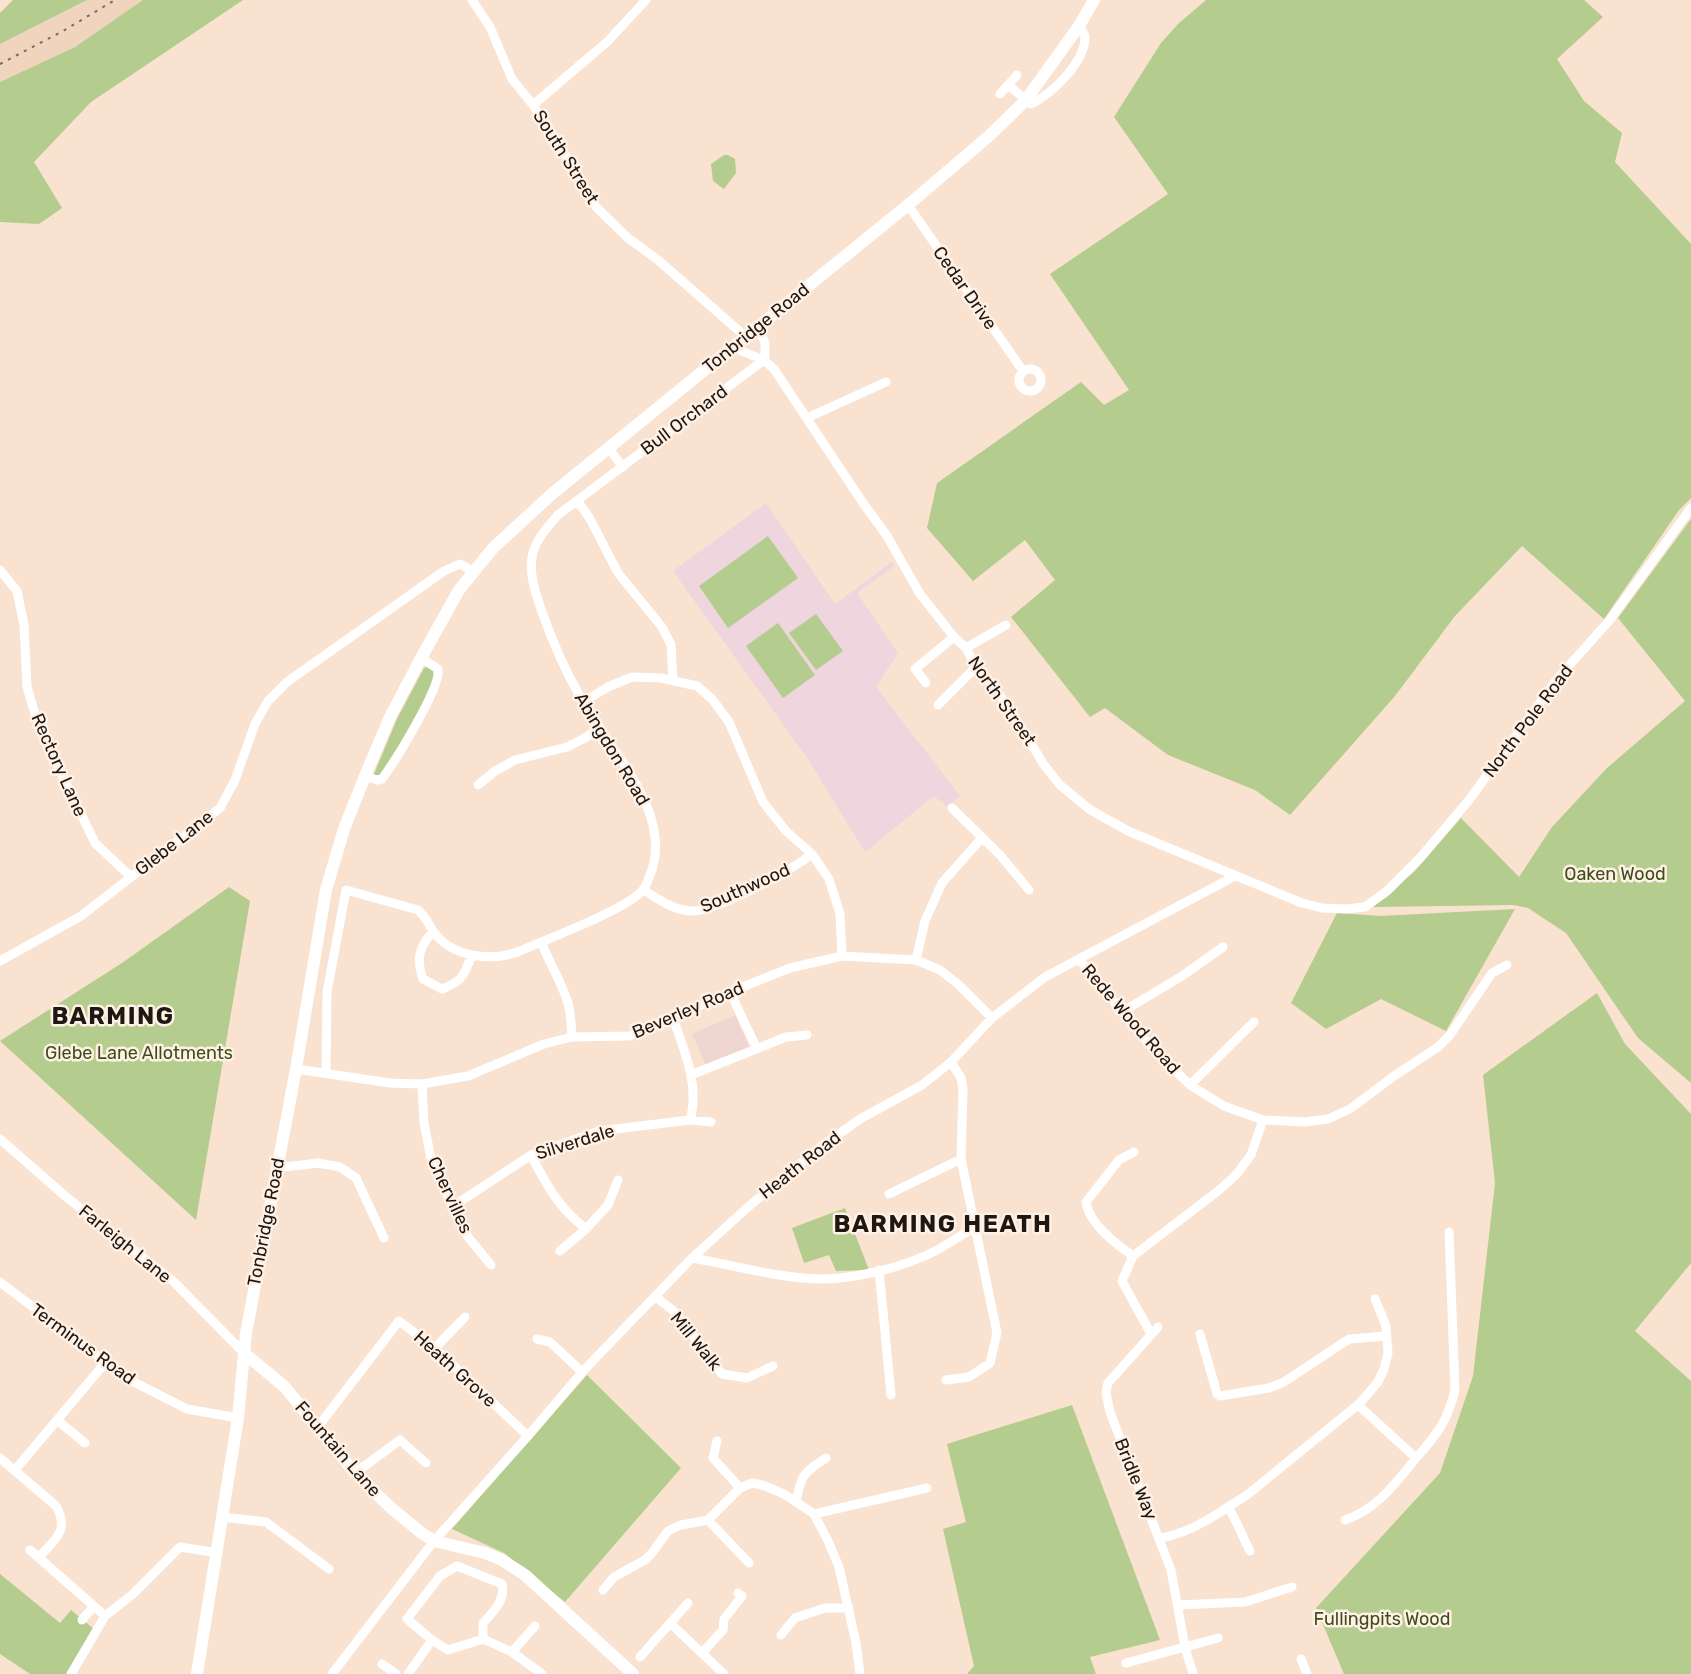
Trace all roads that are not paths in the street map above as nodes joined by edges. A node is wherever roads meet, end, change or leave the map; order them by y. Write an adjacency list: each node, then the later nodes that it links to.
1 (472, 0): 9 (street, South Street)
2 (646, 0): 9 (street)
3 (1094, 0): 4 (main road, Tonbridge Road)
4 (1078, 26): 8 (main road, Tonbridge Road); 8 (street)
5 (1017, 75): 6 (street)
6 (1008, 85): 7 (street); 8 (street)
7 (1000, 94)
8 (1025, 101): 10 (main road, Tonbridge Road)
9 (533, 105): 12 (street, South Street)
10 (908, 206): 11 (main road, Tonbridge Road); 15 (street, Cedar Drive)
11 (758, 327): 12 (main road, Tonbridge Road); 14 (street, North Street)
12 (746, 337): 13 (main road, Tonbridge Road)
13 (734, 347): 14 (street); 18 (main road, Tonbridge Road)
14 (765, 359): 17 (street, North Street); 19 (street, Bull Orchard)
15 (1023, 371)
16 (886, 382): 17 (street)
17 (807, 418): 25 (street, North Street)
18 (608, 448): 19 (street, Bull Orchard); 23 (main road, Tonbridge Road)
19 (623, 467): 20 (street, Abingdon Road)
20 (577, 501): 29 (street); 31 (street, Abingdon Road)
21 (1691, 508): 43 (street, North Pole Road)
22 (0, 570): 39 (street, Rectory Lane)
23 (473, 572): 27 (main road, Tonbridge Road); 39 (street, Glebe Lane)
24 (1006, 625): 26 (street)
25 (954, 637): 26 (street, North Street); 30 (street)
26 (966, 648): 28 (street, North Street)
27 (421, 658): 34 (main road, Tonbridge Road); 34 (street)
28 (976, 667): 32 (street); 40 (street, North Street)
29 (673, 680): 31 (street); 38 (street)
30 (926, 683)
31 (583, 702): 33 (street, Abingdon Road)
32 (938, 705)
33 (600, 727): 35 (street); 41 (street, Abingdon Road)
34 (364, 776): 62 (main road, Tonbridge Road)
35 (478, 786)
36 (950, 806): 37 (street)
37 (981, 839): 42 (street); 50 (street)
38 (812, 854): 41 (street, Southwood); 48 (street)
39 (131, 876): 51 (street, Glebe Lane)
40 (1235, 876): 43 (street, North Street); 49 (street, Heath Road)
41 (644, 890): 45 (street)
42 (1029, 890)
43 (1346, 909)
44 (434, 932): 47 (street); 47 (street); 63 (street)
45 (541, 942): 47 (street); 59 (street)
46 (1223, 947): 54 (street)
47 (472, 955)
48 (842, 956): 50 (street, Beverley Road); 53 (street, Beverley Road)
49 (1079, 959): 54 (street, Rede Wood Road); 56 (street, Heath Road)
50 (916, 960): 56 (street, Beverley Road)
51 (0, 961)
52 (1507, 965): 68 (street, Rede Wood Road)
53 (730, 992): 55 (street, Beverley Road); 60 (street)
54 (1122, 1012): 66 (street, Rede Wood Road)
55 (673, 1018): 59 (street, Beverley Road); 64 (street)
56 (992, 1018): 61 (street, Heath Road)
57 (1254, 1022): 66 (street)
58 (807, 1035): 60 (street)
59 (572, 1037): 65 (street, Beverley Road)
60 (757, 1049): 64 (street)
61 (951, 1062): 73 (street); 86 (street, Heath Road)
62 (296, 1069): 63 (street, Beverley Road); 74 (main road, Tonbridge Road)
63 (326, 1073): 65 (street, Beverley Road)
64 (691, 1075): 67 (street)
65 (422, 1084): 77 (street, Chervilles)
66 (1190, 1085): 68 (street, Rede Wood Road)
67 (690, 1120): 69 (street, Silverdale); 72 (street, Silverdale)
68 (1263, 1120): 85 (street)
69 (711, 1122)
70 (0, 1139): 97 (street, Farleigh Lane)
71 (1134, 1152): 85 (street)
72 (531, 1155): 77 (street, Silverdale); 80 (street)
73 (961, 1159): 76 (street); 79 (street)
74 (276, 1168): 78 (street); 97 (main road, Tonbridge Road)
75 (618, 1180): 80 (street)
76 (889, 1194)
77 (452, 1207): 87 (street, Chervilles)
78 (378, 1226): 81 (street); 83 (street)
79 (975, 1227): 88 (street); 101 (street)
80 (586, 1229): 84 (street)
81 (367, 1230)
82 (1449, 1232): 112 (street)
83 (384, 1238)
84 (560, 1251)
85 (1133, 1256): 124 (street, Bridle Way)
86 (692, 1258): 88 (street); 90 (street, Heath Road)
87 (491, 1265)
88 (879, 1270): 102 (street)
89 (0, 1282): 98 (street, Terminus Road)
90 (656, 1297): 99 (street, Mill Walk); 100 (street, Heath Road)
91 (1375, 1299): 94 (street)
92 (465, 1317): 96 (street)
93 (1200, 1334): 94 (street)
94 (1387, 1336): 103 (street)
95 (537, 1339): 100 (street)
96 (435, 1348): 106 (street, Heath Grove); 107 (street, Heath Grove)
97 (245, 1354): 104 (main road, Tonbridge Road); 106 (main road, Fountain Lane)
98 (105, 1363): 104 (street, Terminus Road); 105 (street)
99 (773, 1366)
100 (582, 1372): 107 (street, Heath Road)
101 (946, 1380)
102 (891, 1395)
103 (1358, 1405): 112 (street); 119 (street)
104 (238, 1418): 121 (main road, Tonbridge Road)
105 (57, 1420): 109 (street); 114 (street)
106 (317, 1428): 115 (main road, Fountain Lane)
107 (528, 1436): 125 (street, Heath Road)
108 (717, 1441): 116 (street)
109 (85, 1443)
110 (0, 1458): 114 (street)
111 (826, 1458): 118 (street)
112 (1416, 1458): 123 (street)
113 (426, 1463): 115 (street)
114 (15, 1470): 129 (street)
115 (354, 1473): 125 (main road, Fountain Lane)
116 (740, 1488): 118 (street); 122 (street)
117 (927, 1488): 120 (street)
118 (796, 1502): 120 (street)
119 (1228, 1507): 124 (street); 127 (street)
120 (814, 1514): 138 (street)
121 (222, 1517): 128 (main road, Tonbridge Road); 131 (street)
122 (708, 1520): 130 (street); 133 (street)
123 (1345, 1520)
124 (1160, 1538): 136 (street, Bridle Way)
125 (434, 1541): 156 (street, Heath Road); 160 (main road)
126 (30, 1550): 129 (street)
127 (1250, 1551)
128 (218, 1553): 154 (street); 155 (main road, Tonbridge Road)
129 (39, 1557): 137 (street)
130 (749, 1563)
131 (329, 1569)
132 (1292, 1587): 136 (street)
133 (603, 1590)
134 (738, 1593): 149 (street)
135 (688, 1603): 141 (street)
136 (1178, 1605): 147 (street, Bridle Way)
137 (94, 1606): 139 (street); 140 (street)
138 (849, 1608): 143 (street); 162 (street)
139 (103, 1614)
140 (82, 1620)
141 (670, 1623): 149 (street); 150 (street)
142 (535, 1626): 148 (street)
143 (781, 1635)
144 (1218, 1638): 147 (street)
145 (483, 1639): 146 (street); 146 (street); 148 (street)
146 (432, 1640): 158 (street)
147 (1186, 1650): 152 (street); 163 (street, Bridle Way)
148 (512, 1652): 159 (street)
149 (702, 1653): 161 (street)
150 (640, 1657)
151 (1301, 1659): 164 (street)
152 (1126, 1663)
153 (382, 1664): 157 (street)
154 (71, 1674)
155 (197, 1674)
156 (332, 1674)
157 (396, 1674)
158 (408, 1674)
159 (542, 1674)
160 (633, 1674)
161 (724, 1674)
162 (860, 1674)
163 (1193, 1674)
164 (1307, 1674)

